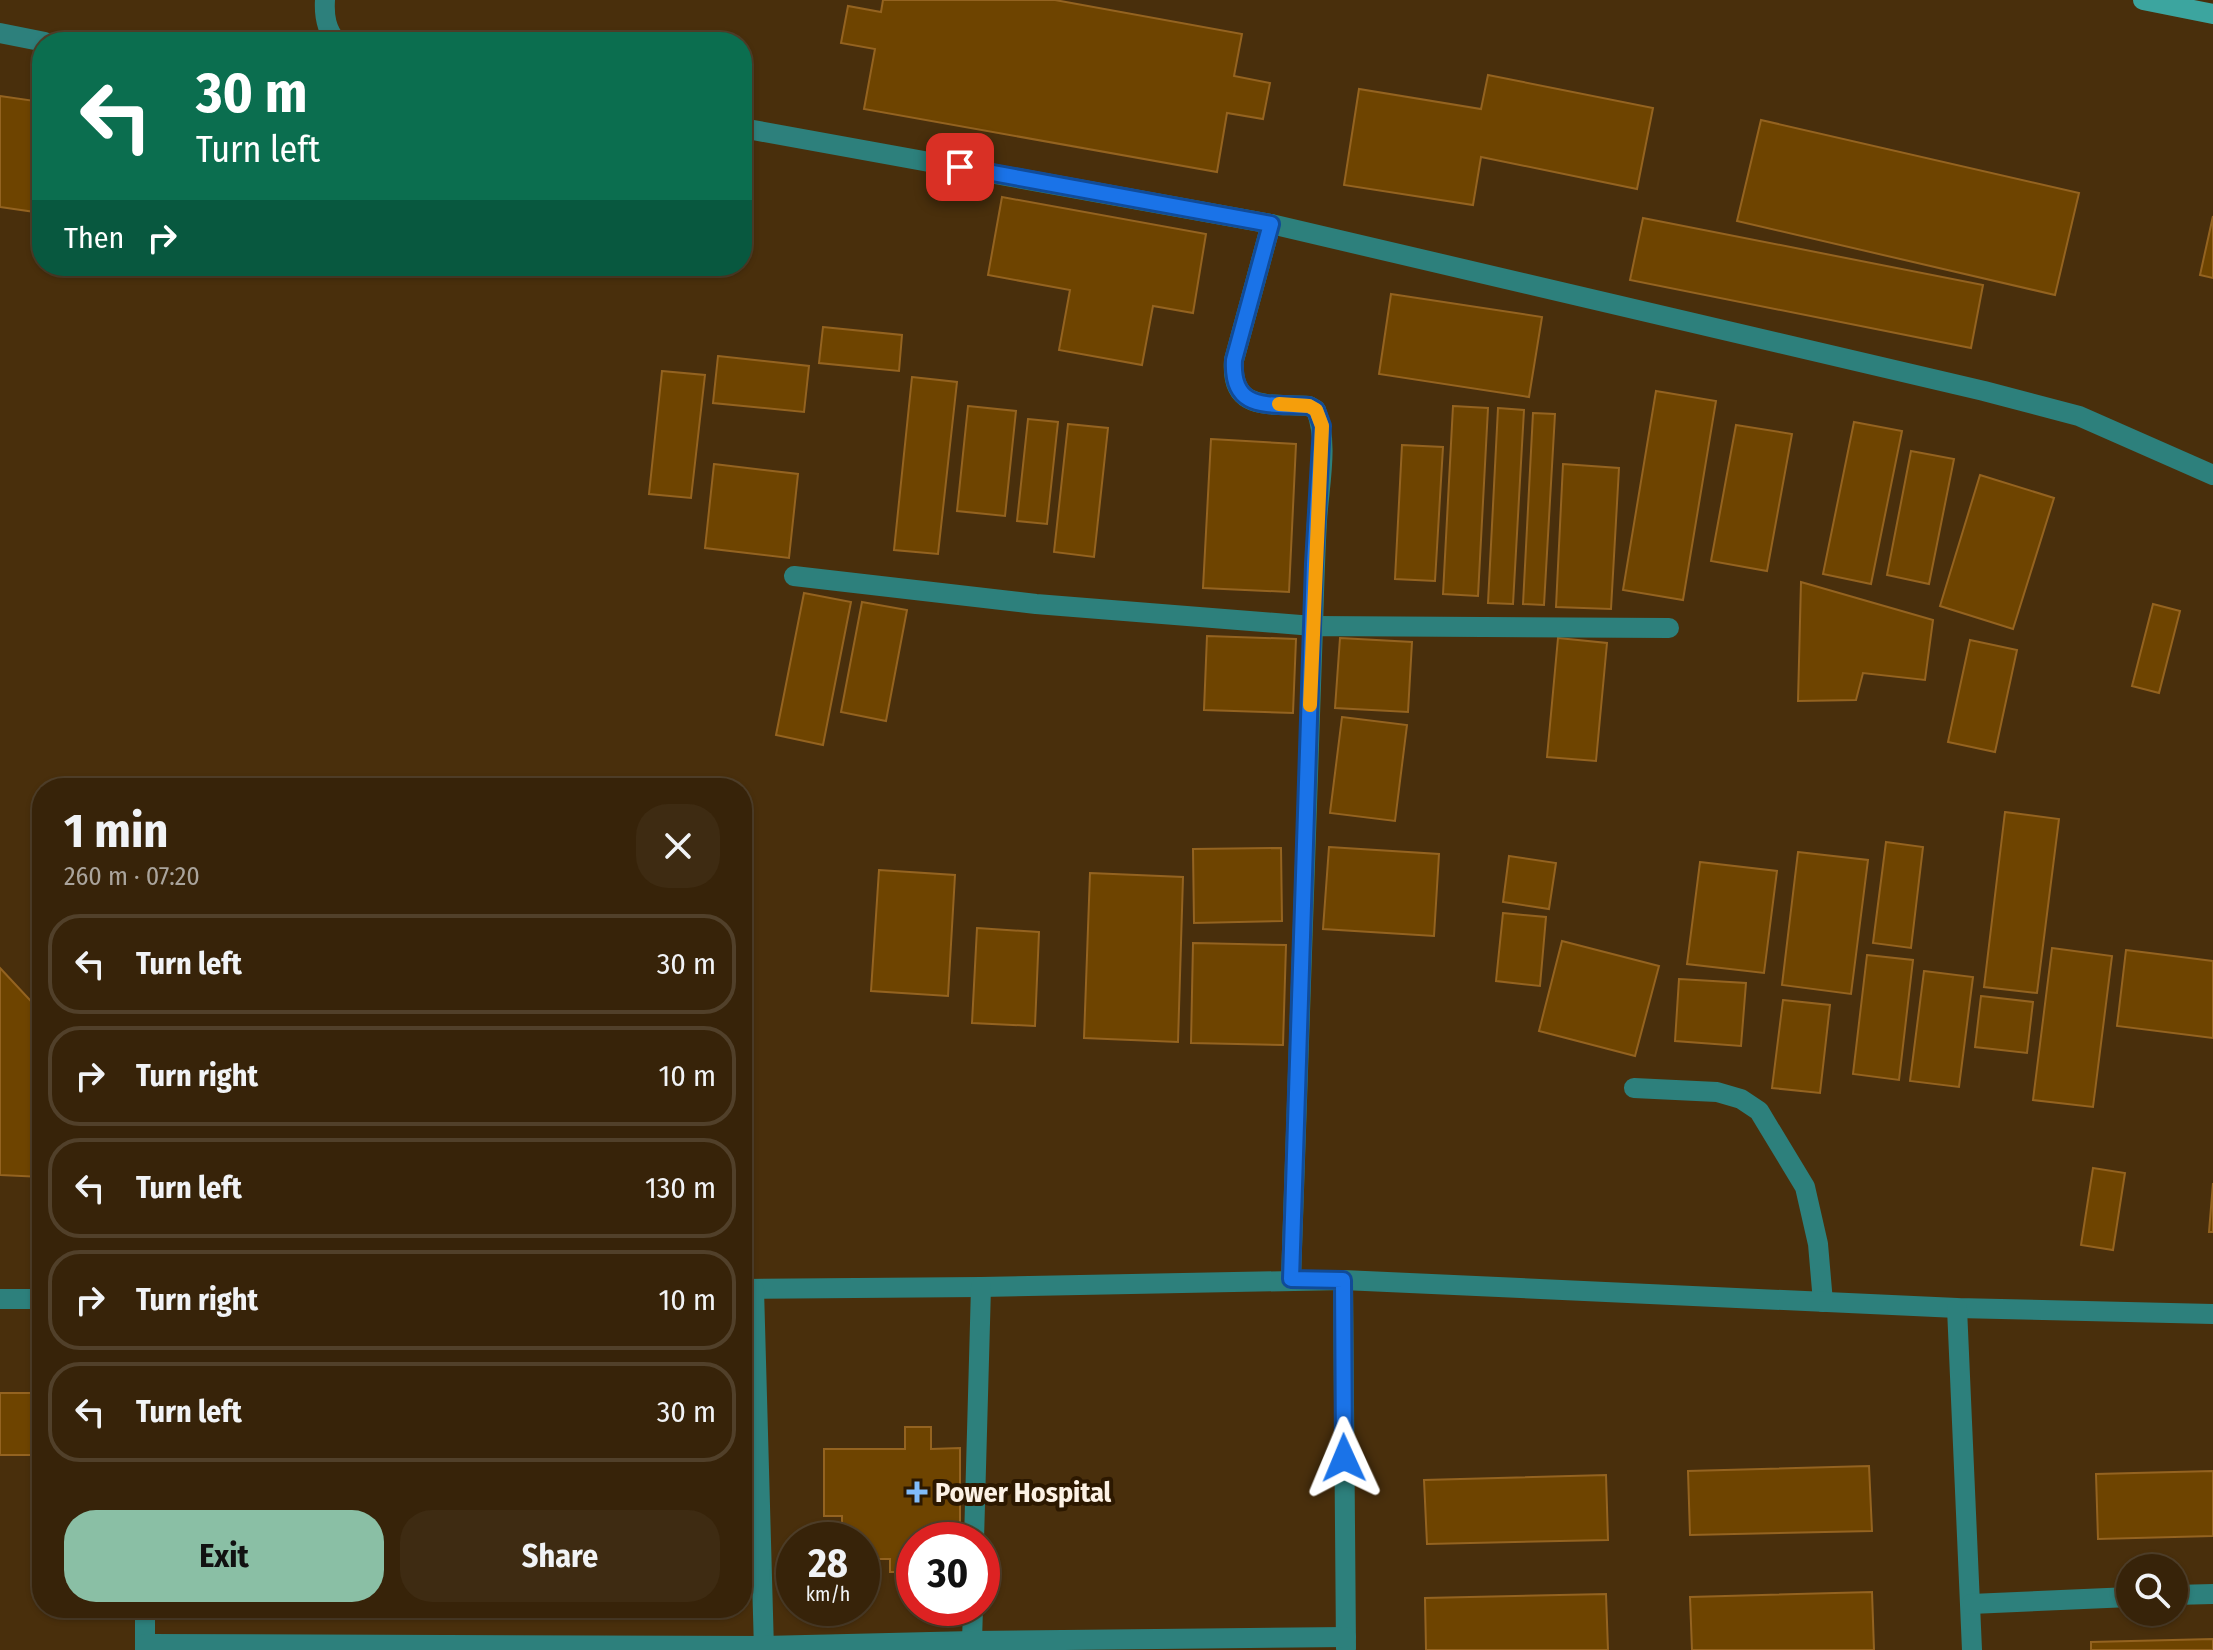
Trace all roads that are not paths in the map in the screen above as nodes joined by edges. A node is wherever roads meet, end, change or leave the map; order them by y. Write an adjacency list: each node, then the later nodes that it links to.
1 (325, 0): 4 (street)
2 (2143, 0): 3 (street)
3 (2213, 14)
4 (330, 32)
5 (0, 33): 6 (street)
6 (32, 39)
7 (752, 130): 8 (street)
8 (1271, 224): 9 (street); 11 (street)
9 (2213, 475)
10 (794, 576): 11 (street)
11 (1313, 626): 12 (street); 14 (street)
12 (1669, 628)
13 (1634, 1088): 20 (street)
14 (1291, 1279): 15 (street); 16 (street)
15 (1343, 1280): 20 (street); 32 (street)
16 (981, 1287): 17 (street); 24 (street)
17 (752, 1289)
18 (0, 1299): 19 (street)
19 (32, 1299)
20 (1823, 1302): 21 (street)
21 (1957, 1308): 22 (street); 28 (street)
22 (2213, 1314)
23 (752, 1379): 34 (street)
24 (974, 1522)
25 (2213, 1594): 26 (street)
26 (2188, 1595)
27 (2116, 1598): 28 (street)
28 (1971, 1604): 35 (street)
29 (145, 1618): 33 (street)
30 (972, 1626): 31 (street)
31 (972, 1641): 32 (street); 34 (street)
32 (1346, 1644)
33 (145, 1647): 34 (street)
34 (764, 1648)
35 (1972, 1650)

